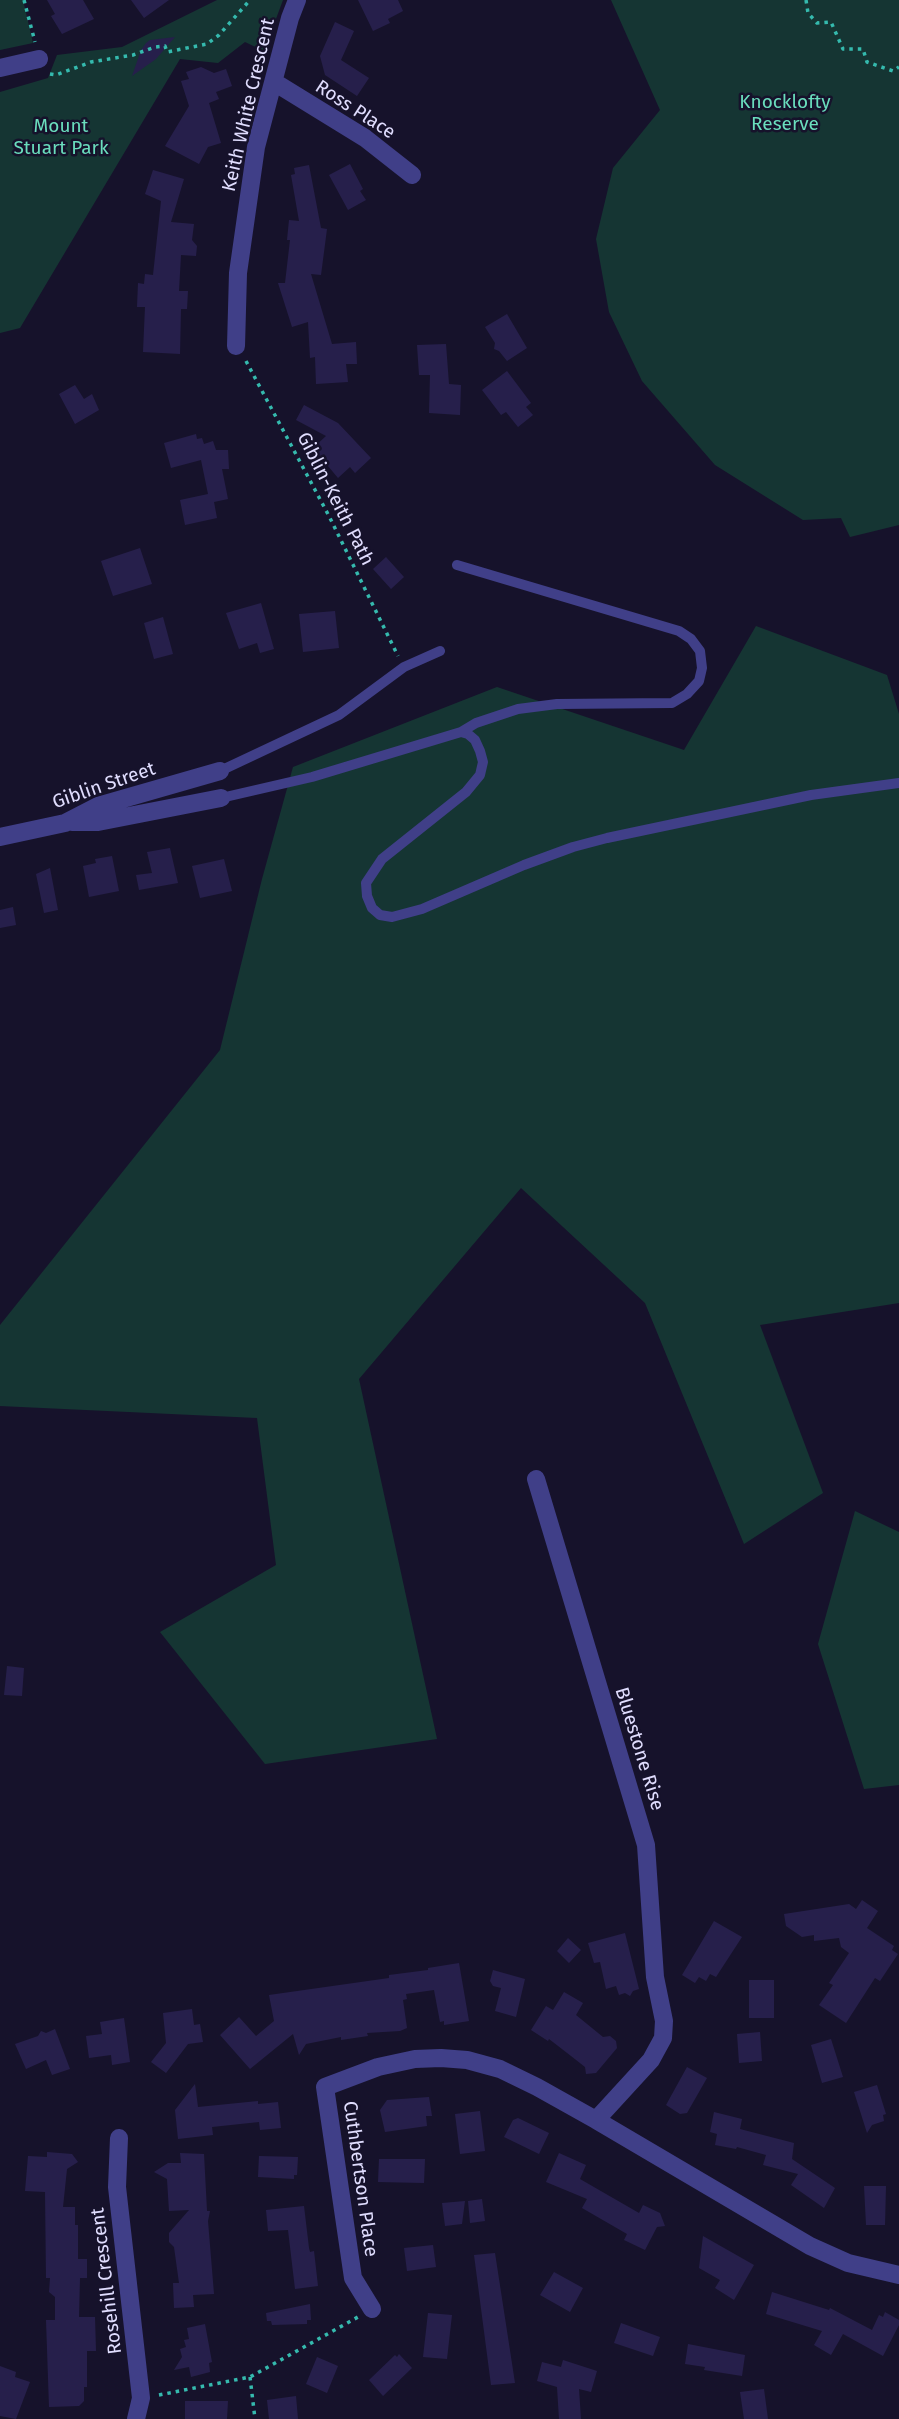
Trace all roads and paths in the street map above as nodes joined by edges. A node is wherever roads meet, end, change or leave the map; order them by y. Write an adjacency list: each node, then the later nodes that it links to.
1 (24, 0): 5 (path)
2 (250, 0): 5 (path)
3 (298, 0): 8 (street, Keith White Crescent)
4 (806, 0): 6 (path)
5 (37, 51): 7 (street)
6 (899, 67)
7 (0, 68)
8 (274, 82): 9 (street, Ross Place); 10 (street, Keith White Crescent)
9 (412, 175)
10 (236, 346): 13 (path, Giblin-Keith Path)
11 (457, 565): 14 (lane)
12 (440, 651): 13 (lane)
13 (404, 667): 15 (lane)
14 (461, 732): 16 (lane); 17 (lane)
15 (220, 771): 18 (street, Giblin Street)
16 (899, 783)
17 (221, 798): 18 (street)
18 (65, 822): 19 (street, Giblin Street)
19 (0, 838)
20 (536, 1479): 21 (street, Bluestone Rise)
21 (596, 2120): 23 (street, Cuthbertson Place); 24 (street, Cuthbertson Place)
22 (119, 2138): 26 (street, Rosehill Crescent)
23 (899, 2275)
24 (372, 2309): 25 (path)
25 (250, 2377): 26 (path); 28 (path)
26 (141, 2398): 27 (street, Rosehill Crescent)
27 (136, 2419)
28 (255, 2419)

